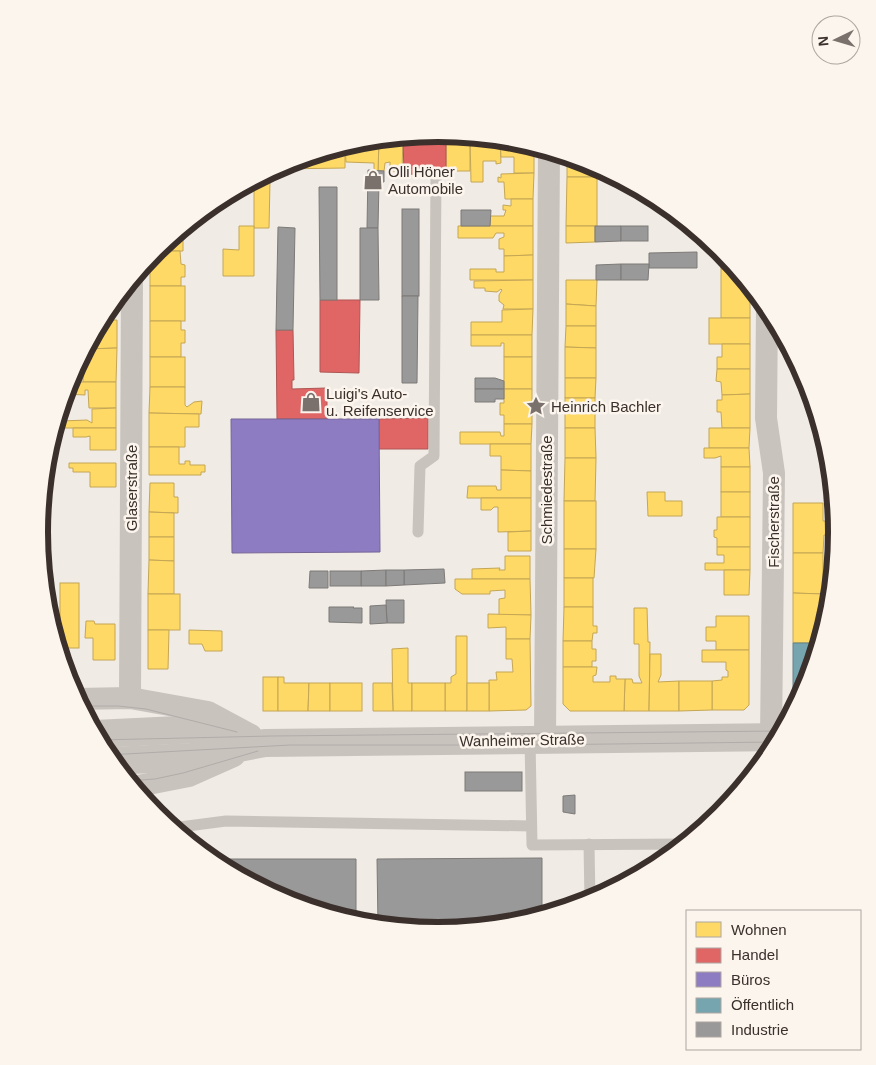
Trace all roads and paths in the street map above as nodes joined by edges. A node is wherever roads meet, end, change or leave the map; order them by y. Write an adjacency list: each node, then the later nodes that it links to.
1 (549, 158): 11 (street, Schmiedestraße)
2 (436, 176): 5 (lane)
3 (132, 290): 6 (street, Glaserstraße)
4 (767, 322): 8 (street, Fischerstraße)
5 (418, 532)
6 (130, 698): 7 (street, Wanheimer Straße); 12 (street, Wanheimer Straße)
7 (85, 699)
8 (775, 730)
9 (103, 734): 12 (street, Wanheimer Straße)
10 (770, 737): 11 (street, Wanheimer Straße)
11 (538, 739): 12 (street, Wanheimer Straße); 15 (lane)
12 (265, 742): 13 (street, Wanheimer Straße); 14 (street, Wanheimer Straße)
13 (121, 761)
14 (140, 786)
15 (531, 826): 16 (lane); 17 (lane)
16 (182, 827)
17 (589, 844): 18 (lane); 19 (lane)
18 (673, 844)
19 (590, 892)

